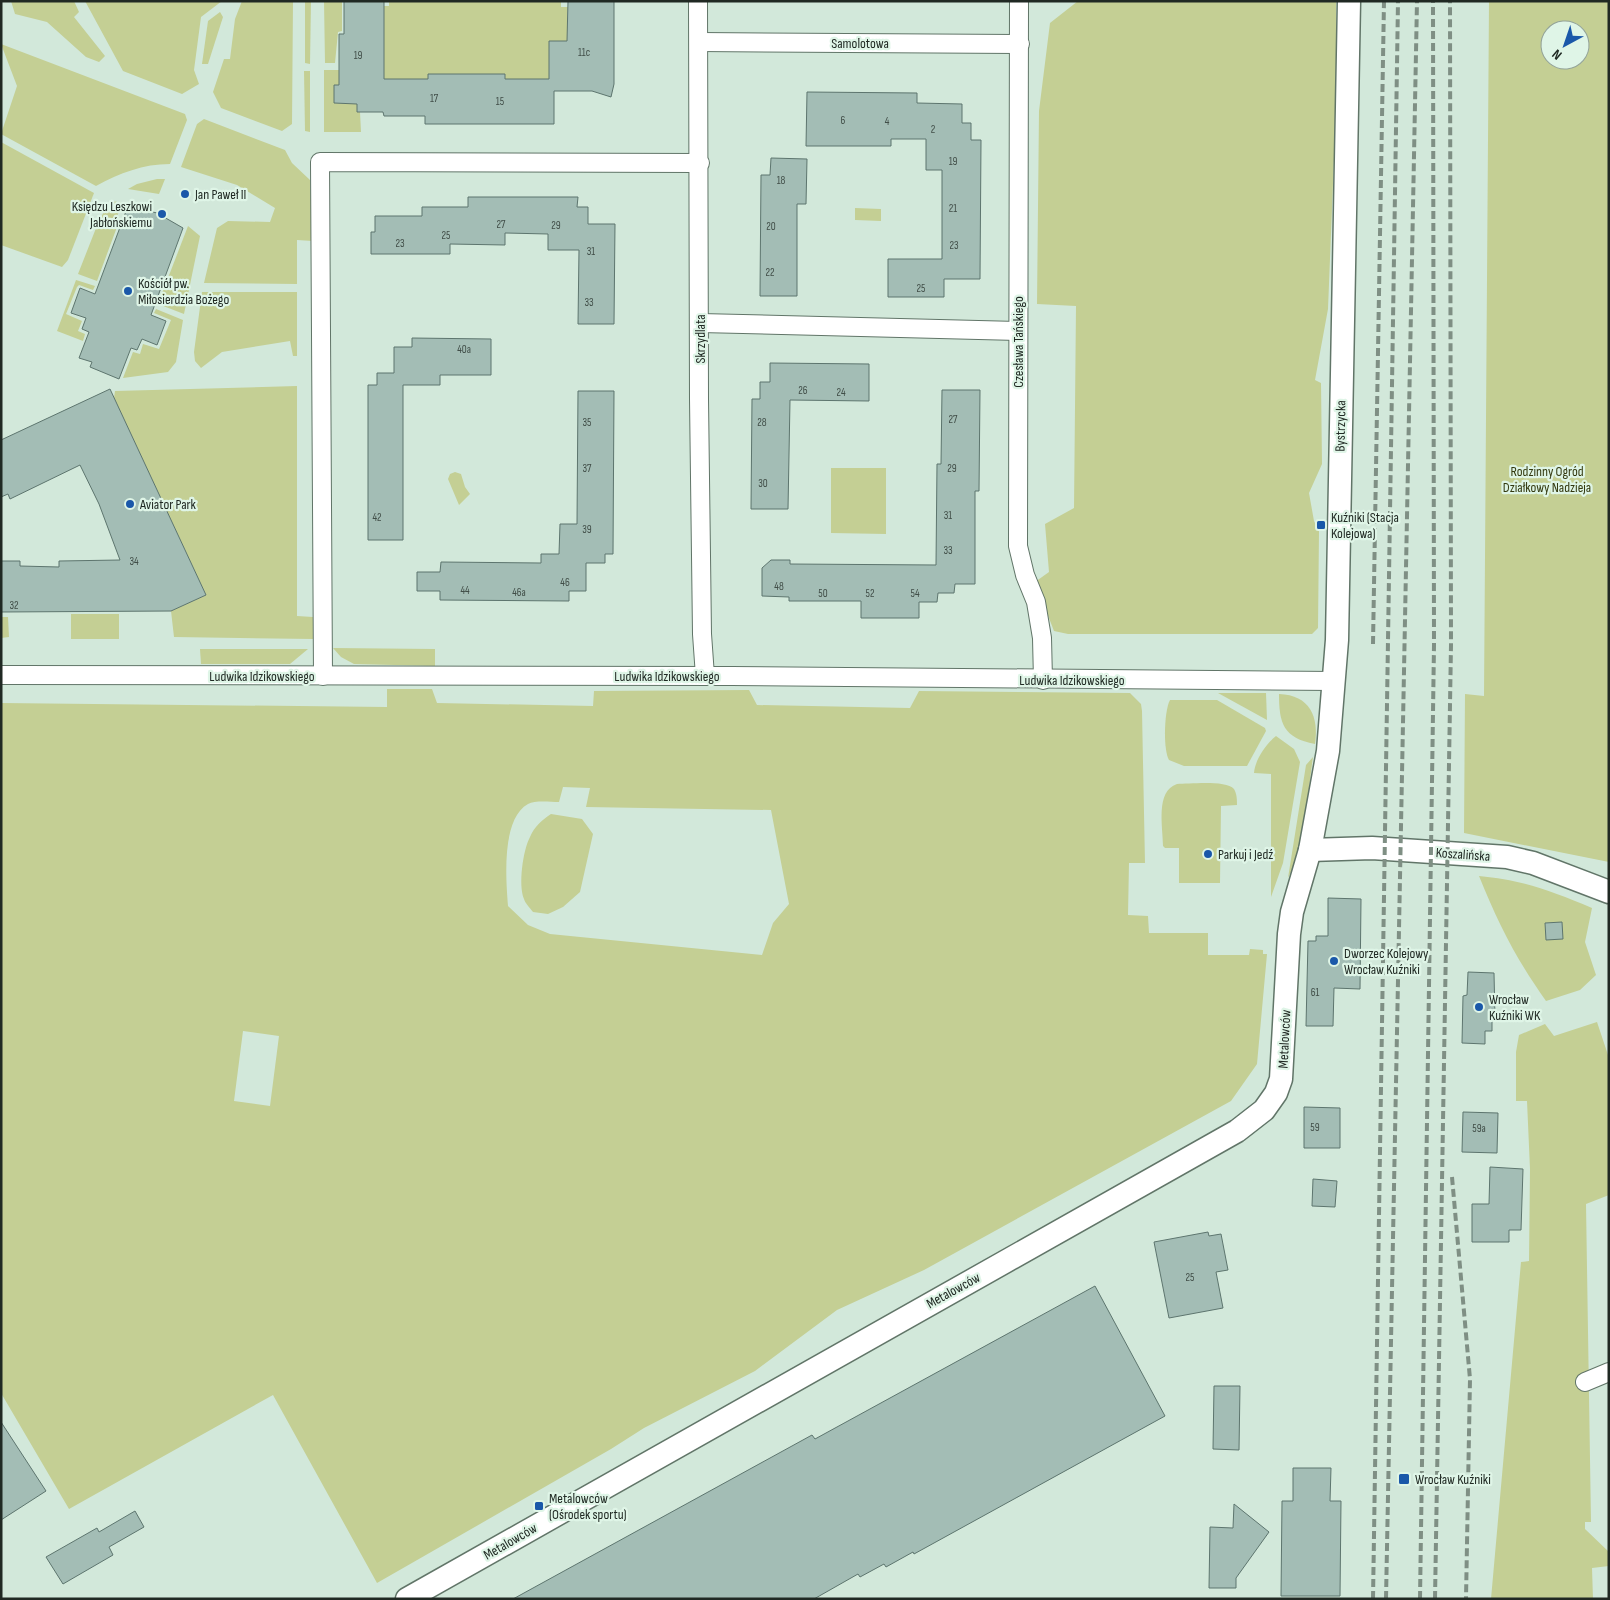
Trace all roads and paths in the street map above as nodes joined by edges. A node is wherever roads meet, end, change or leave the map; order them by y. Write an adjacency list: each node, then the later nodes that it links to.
1 (698, 1): 4 (street, Skrzydlata)
2 (1019, 1): 5 (street, Czesława Tańskiego)
3 (1349, 1): 13 (street, Bystrzycka)
4 (699, 42): 5 (street, Samolotowa); 6 (street, Skrzydlata)
5 (1020, 44): 8 (street, Czesława Tańskiego)
6 (700, 163): 7 (street, Skrzydlata); 10 (street)
7 (700, 323): 8 (street); 11 (street, Skrzydlata)
8 (1018, 330): 12 (street, Czesława Tańskiego)
9 (1, 675): 10 (street, Ludwika Idzikowskiego)
10 (323, 676): 11 (street, Ludwika Idzikowskiego)
11 (705, 676): 12 (street, Ludwika Idzikowskiego)
12 (1043, 680): 13 (street, Ludwika Idzikowskiego)
13 (1334, 682): 14 (street, Bystrzycka)
14 (1310, 850): 15 (street, Koszalińska); 18 (street, Metalowców)
15 (1609, 892)
16 (1609, 1372): 17 (street)
17 (1585, 1382)
18 (407, 1599)

